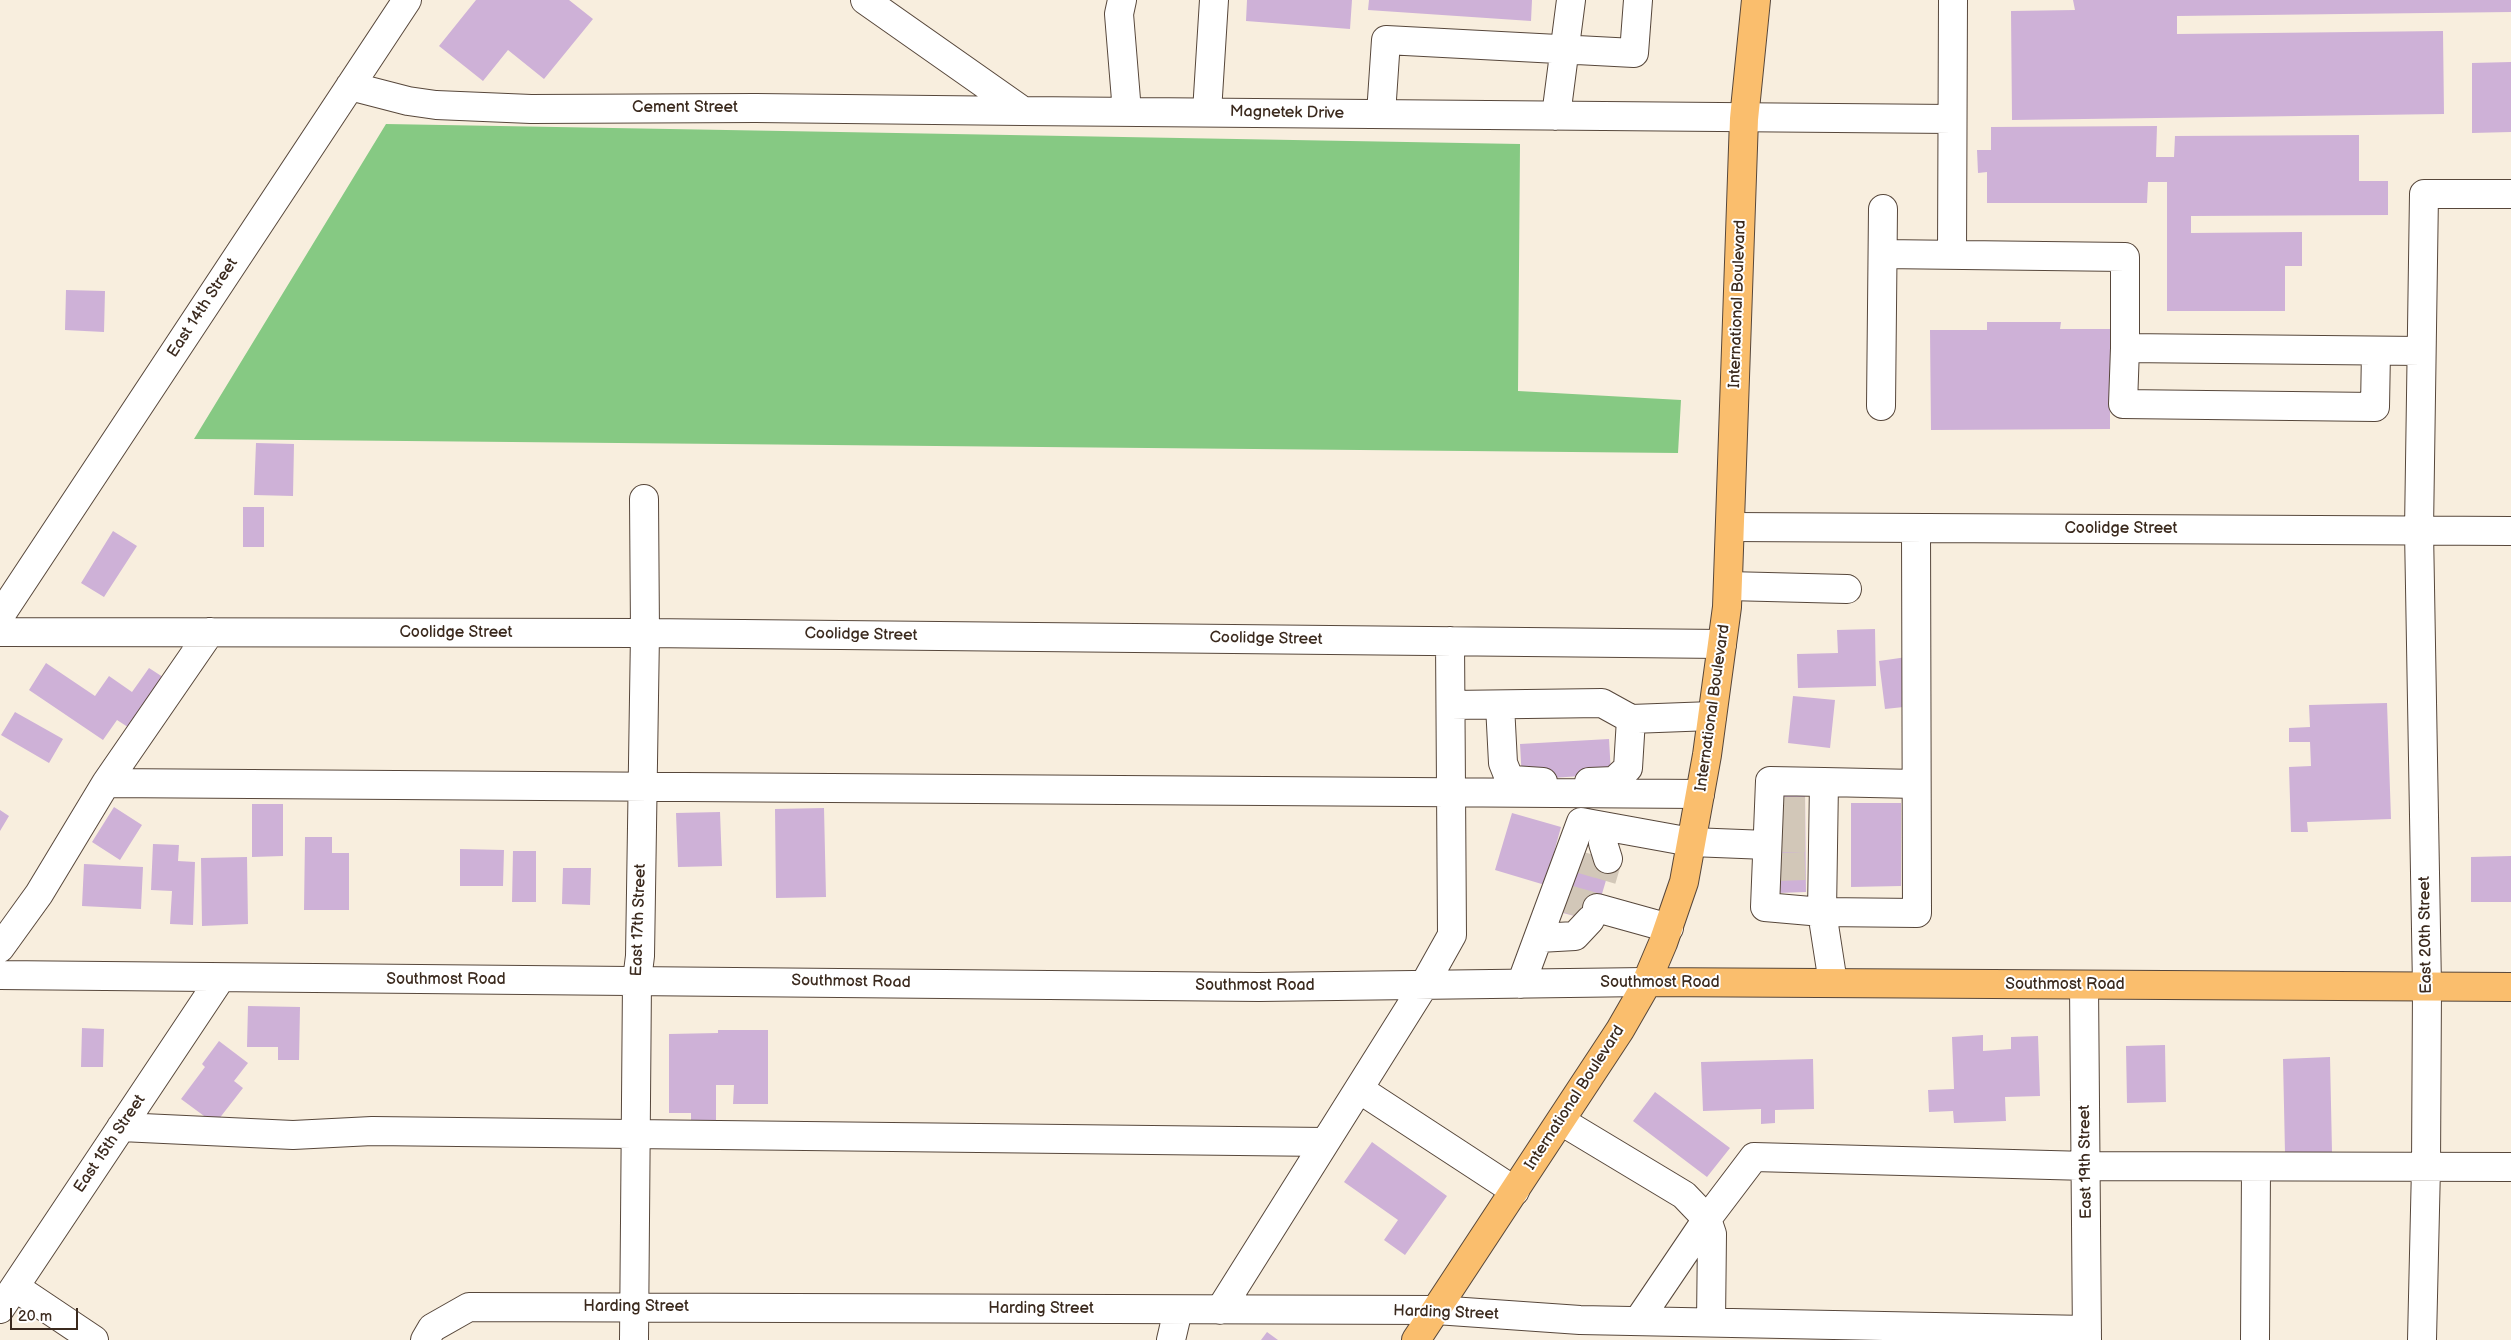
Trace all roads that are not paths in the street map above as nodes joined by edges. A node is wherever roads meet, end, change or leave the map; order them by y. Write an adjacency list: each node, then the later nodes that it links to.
1 (406, 0): 10 (street, East 14th Street)
2 (864, 0): 11 (street)
3 (1122, 0): 12 (street)
4 (1214, 0): 13 (street)
5 (1571, 0): 9 (street)
6 (1638, 0): 9 (street)
7 (1756, 0): 16 (main road, International Boulevard)
8 (1953, 0): 17 (street)
9 (1566, 48): 14 (street); 15 (street)
10 (350, 86): 11 (street, Cement Street); 33 (street, East 14th Street)
11 (1023, 111): 12 (street, Magnetek Drive)
12 (1127, 112): 13 (street, Magnetek Drive)
13 (1207, 112): 14 (street, Magnetek Drive)
14 (1382, 114): 15 (street, Magnetek Drive)
15 (1556, 116): 16 (street, Magnetek Drive)
16 (1744, 119): 17 (street, Magnetek Drive); 27 (main road, International Boulevard)
17 (1952, 119): 21 (street)
18 (2511, 194): 24 (street, East 20th Street)
19 (1883, 209): 20 (street)
20 (1883, 254): 21 (street); 25 (street)
21 (1952, 255): 22 (street)
22 (2125, 348): 23 (street); 23 (street)
23 (2376, 351): 24 (street)
24 (2421, 351): 29 (street, East 20th Street)
25 (1881, 406)
26 (644, 499): 36 (street, East 17th Street)
27 (1731, 527): 28 (street, Coolidge Street); 31 (main road, International Boulevard)
28 (1916, 528): 29 (street, Coolidge Street); 45 (street)
29 (2419, 530): 30 (street, Coolidge Street); 64 (street, East 20th Street)
30 (2511, 531)
31 (1728, 586): 32 (street); 38 (main road, International Boulevard)
32 (1847, 589)
33 (0, 616)
34 (0, 632): 35 (street, Coolidge Street)
35 (210, 632): 36 (street, Coolidge Street); 44 (street)
36 (645, 633): 37 (street, Coolidge Street); 46 (street, East 17th Street)
37 (1450, 641): 38 (street, Coolidge Street); 39 (street)
38 (1722, 644): 41 (main road, International Boulevard)
39 (1451, 705): 40 (street); 48 (street)
40 (1500, 705): 42 (street); 47 (street)
41 (1712, 716): 42 (street); 49 (main road, International Boulevard)
42 (1631, 719): 47 (street)
43 (1824, 782): 45 (street); 51 (street); 52 (street)
44 (106, 783): 46 (street); 55 (street)
45 (1916, 784): 52 (street)
46 (642, 788): 48 (street); 58 (street, East 17th Street)
47 (1614, 788): 48 (street); 49 (street)
48 (1451, 794): 62 (street)
49 (1700, 794): 50 (main road, International Boulevard)
50 (1692, 842): 51 (street); 53 (main road, International Boulevard); 54 (street)
51 (1771, 851): 52 (street)
52 (1822, 912): 60 (street)
53 (1669, 928): 54 (street); 59 (main road, International Boulevard)
54 (1539, 938): 61 (street)
55 (0, 948)
56 (0, 975): 57 (street, Southmost Road)
57 (220, 979): 58 (street, Southmost Road); 68 (street, East 15th Street)
58 (637, 980): 62 (street, Southmost Road); 69 (street, East 17th Street)
59 (1646, 982): 60 (main road, Southmost Road); 61 (street, Southmost Road); 67 (main road, International Boulevard)
60 (1833, 983): 63 (main road, Southmost Road)
61 (1521, 984): 62 (street, Southmost Road)
62 (1424, 985): 66 (street)
63 (2084, 985): 64 (main road, Southmost Road); 71 (street, East 19th Street)
64 (2427, 987): 65 (main road, Southmost Road); 73 (street, East 20th Street)
65 (2511, 988)
66 (1358, 1089): 70 (street); 75 (street)
67 (1562, 1121): 75 (main road, International Boulevard); 76 (street)
68 (121, 1127): 69 (street); 77 (street, East 15th Street)
69 (636, 1134): 70 (street); 78 (street, East 17th Street)
70 (1325, 1142): 80 (street)
71 (2087, 1166): 72 (street); 76 (street); 85 (street, East 19th Street)
72 (2256, 1166): 73 (street); 92 (street)
73 (2426, 1167): 74 (street); 93 (street, East 20th Street)
74 (2511, 1167)
75 (1515, 1191): 81 (main road, International Boulevard)
76 (1707, 1219): 83 (street); 84 (street)
77 (7, 1298): 86 (street)
78 (634, 1307): 79 (street, Harding Street); 87 (street, Harding Street); 88 (street, East 17th Street)
79 (1178, 1310): 80 (street, Harding Street); 89 (street)
80 (1220, 1310): 81 (street, Harding Street)
81 (1436, 1310): 82 (street, Harding Street); 90 (main road, International Boulevard)
82 (1580, 1320): 83 (street, Harding Street); 91 (street, Harding Street)
83 (1638, 1321): 84 (street, Harding Street)
84 (1711, 1322): 85 (street, Harding Street)
85 (2087, 1335)
86 (94, 1340)
87 (425, 1340)
88 (634, 1340)
89 (1171, 1340)
90 (1416, 1340)
91 (1611, 1340)
92 (2255, 1340)
93 (2422, 1340)

